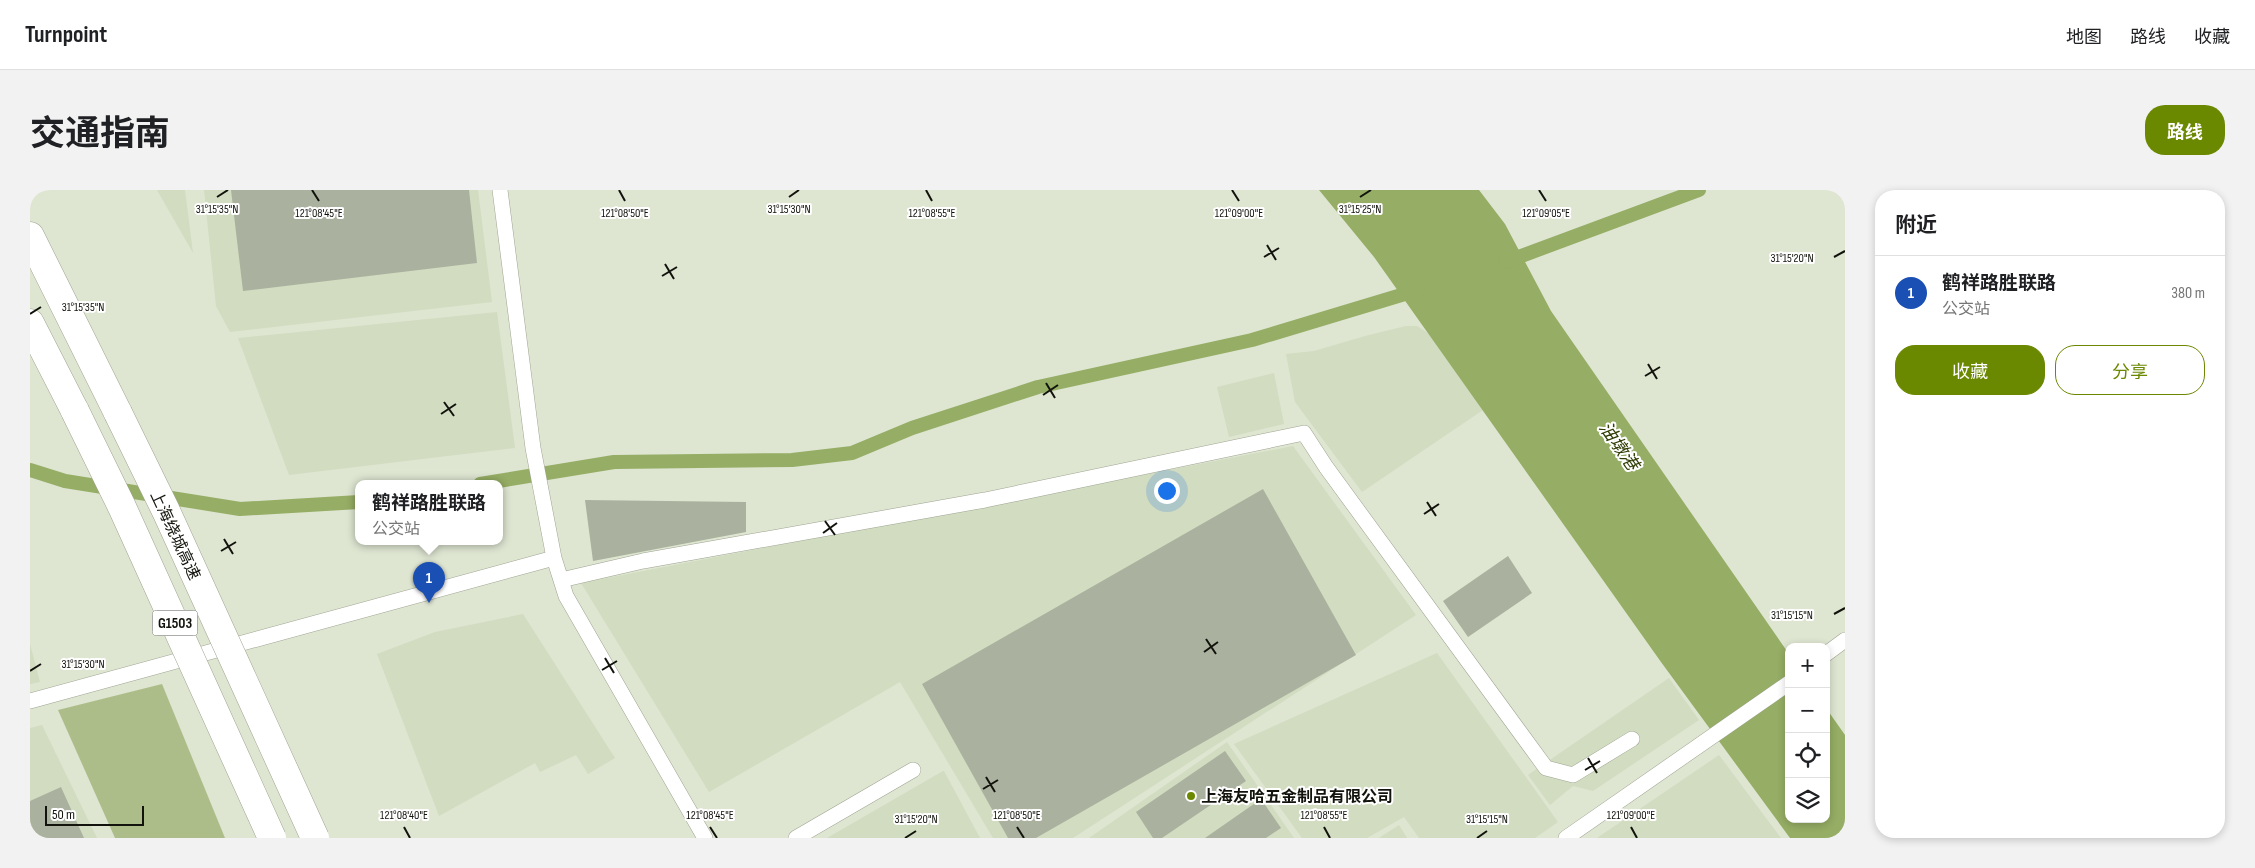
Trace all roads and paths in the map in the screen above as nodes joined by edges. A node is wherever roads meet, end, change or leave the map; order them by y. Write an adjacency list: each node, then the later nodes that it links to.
1 (500, 190): 4 (street)
2 (30, 236): 13 (highway, 上海绕城高速 / G1503, bridge)
3 (30, 323): 12 (highway, G1503, bridge)
4 (554, 558): 5 (street); 9 (street)
5 (561, 580): 10 (street); 14 (street)
6 (1845, 640): 7 (street)
7 (1830, 651)
8 (1785, 685): 16 (street)
9 (30, 701)
10 (1632, 740)
11 (913, 770): 15 (street)
12 (272, 838)
13 (315, 838)
14 (705, 838)
15 (796, 838)
16 (1566, 838)

